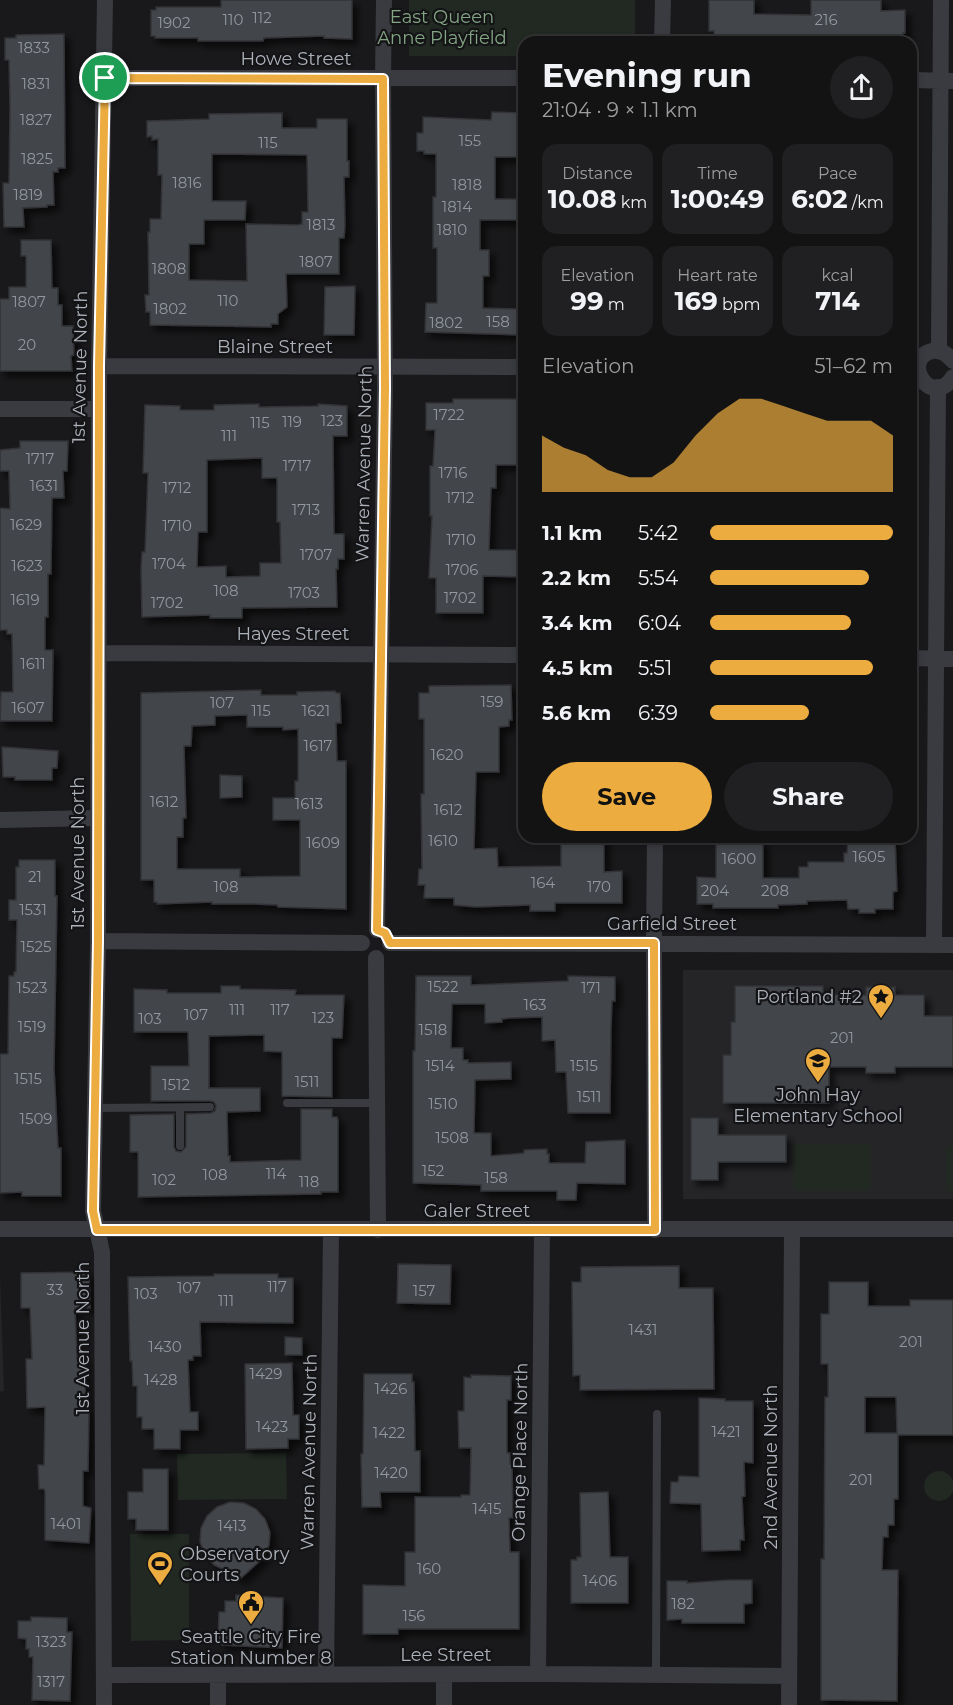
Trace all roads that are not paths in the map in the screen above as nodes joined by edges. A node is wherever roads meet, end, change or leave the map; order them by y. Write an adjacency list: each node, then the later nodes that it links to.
1 (105, 0): 6 (street, 1st Avenue North)
2 (384, 0): 8 (street, Warren Avenue North)
3 (663, 0): 5 (street)
4 (941, 0): 10 (street)
5 (662, 36)
6 (105, 78): 8 (street, Howe Street); 14 (street, 1st Avenue North)
7 (518, 78): 8 (street, Howe Street)
8 (383, 79): 15 (street, Warren Avenue North)
9 (917, 80): 10 (street)
10 (947, 81): 11 (street)
11 (939, 351): 12 (street); 13 (street)
12 (953, 361)
13 (917, 364)
14 (99, 366): 15 (street, Blaine Street); 21 (street, 1st Avenue North)
15 (385, 366): 16 (street, Blaine Street); 23 (street, Warren Avenue North)
16 (518, 367)
17 (917, 372): 19 (street)
18 (953, 377): 19 (street)
19 (938, 387): 26 (street)
20 (0, 409): 21 (street)
21 (99, 409): 22 (street, 1st Avenue North)
22 (99, 653): 23 (street, Hayes Street); 27 (street, 1st Avenue North)
23 (381, 654): 24 (street, Hayes Street); 30 (street, Warren Avenue North)
24 (518, 655)
25 (917, 658): 26 (street)
26 (945, 659): 35 (street)
27 (97, 819): 28 (street); 31 (street, 1st Avenue North)
28 (0, 820)
29 (655, 843): 34 (street)
30 (377, 930): 32 (street); 33 (street)
31 (98, 941): 32 (street); 41 (street, 1st Avenue North)
32 (362, 943): 37 (street)
33 (390, 943): 34 (street, Garfield Street); 37 (street)
34 (654, 943): 35 (street, Garfield Street); 51 (street)
35 (934, 945): 36 (street, Garfield Street)
36 (953, 945)
37 (376, 958): 39 (street)
38 (287, 1103): 39 (lane)
39 (377, 1103): 49 (street)
40 (210, 1107): 42 (lane)
41 (96, 1108): 42 (lane); 47 (street, 1st Avenue North)
42 (180, 1108): 43 (lane)
43 (180, 1146)
44 (1, 1229): 47 (street, Galer Street)
45 (792, 1229): 46 (street, Galer Street); 51 (street, Galer Street); 59 (street, 2nd Avenue North)
46 (953, 1229)
47 (97, 1230): 48 (street, Galer Street); 56 (street, 1st Avenue North)
48 (332, 1230): 49 (street, Galer Street); 53 (street, Warren Avenue North)
49 (378, 1230): 50 (street, Galer Street)
50 (542, 1230): 51 (street, Galer Street); 54 (street, Orange Place North)
51 (655, 1230)
52 (657, 1413): 55 (lane)
53 (326, 1674): 57 (street, Lee Street); 58 (street, Lee Street)
54 (538, 1674): 55 (street, Lee Street); 58 (street, Lee Street)
55 (656, 1674): 59 (street, Lee Street)
56 (104, 1675): 57 (street, Lee Street); 60 (street, 1st Avenue North)
57 (218, 1675): 61 (street)
58 (444, 1676): 62 (street)
59 (789, 1676): 63 (street, 2nd Avenue North)
60 (104, 1705)
61 (218, 1705)
62 (444, 1705)
63 (789, 1705)

